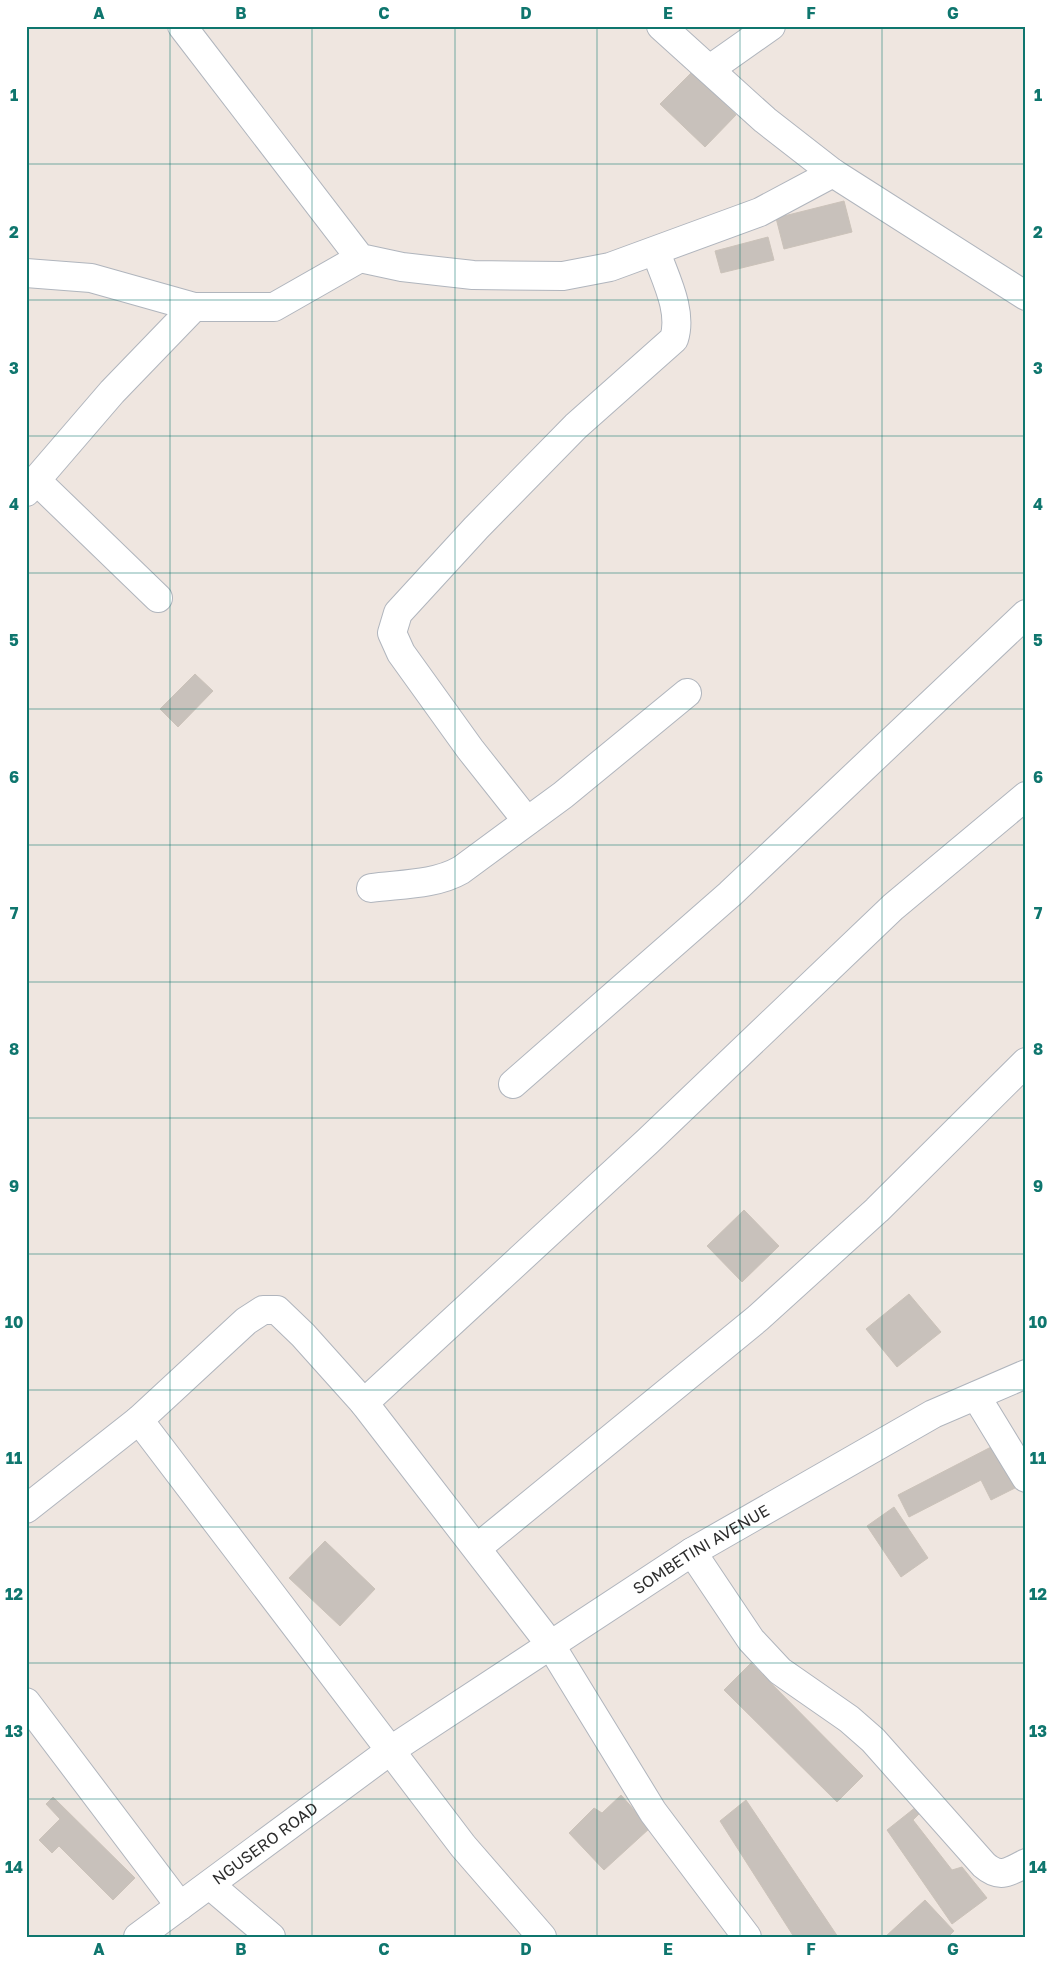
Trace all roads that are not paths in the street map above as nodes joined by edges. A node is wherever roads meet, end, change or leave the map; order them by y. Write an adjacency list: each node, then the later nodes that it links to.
1 (182, 26): 7 (street)
2 (661, 26): 4 (street)
3 (771, 26): 4 (street)
4 (710, 69): 5 (street)
5 (833, 173): 6 (street); 9 (street)
6 (656, 252): 7 (street); 16 (street)
7 (360, 258): 10 (street)
8 (30, 279): 10 (street)
9 (1026, 296)
10 (194, 306): 11 (street)
11 (32, 487): 12 (street)
12 (158, 598)
13 (1026, 614): 19 (street)
14 (687, 692): 16 (street)
15 (1026, 796): 22 (street)
16 (527, 821): 17 (street)
17 (371, 888)
18 (1026, 1062): 26 (street)
19 (513, 1084)
20 (1026, 1374): 21 (street, SOMBETINI AVENUE)
21 (976, 1396): 24 (street); 27 (street, SOMBETINI AVENUE)
22 (364, 1403): 23 (street); 26 (street)
23 (138, 1420): 25 (street); 30 (street)
24 (1026, 1478)
25 (26, 1509)
26 (477, 1548): 28 (street)
27 (692, 1552): 28 (street, SOMBETINI AVENUE); 31 (street)
28 (550, 1644): 30 (street, SOMBETINI AVENUE); 37 (street)
29 (26, 1702): 33 (street)
30 (391, 1750): 32 (street, NGUSERO ROAD); 36 (street)
31 (1026, 1863)
32 (210, 1885): 33 (street, NGUSERO ROAD); 35 (street)
33 (180, 1906): 34 (street, NGUSERO ROAD)
34 (138, 1937)
35 (271, 1937)
36 (542, 1937)
37 (747, 1937)

